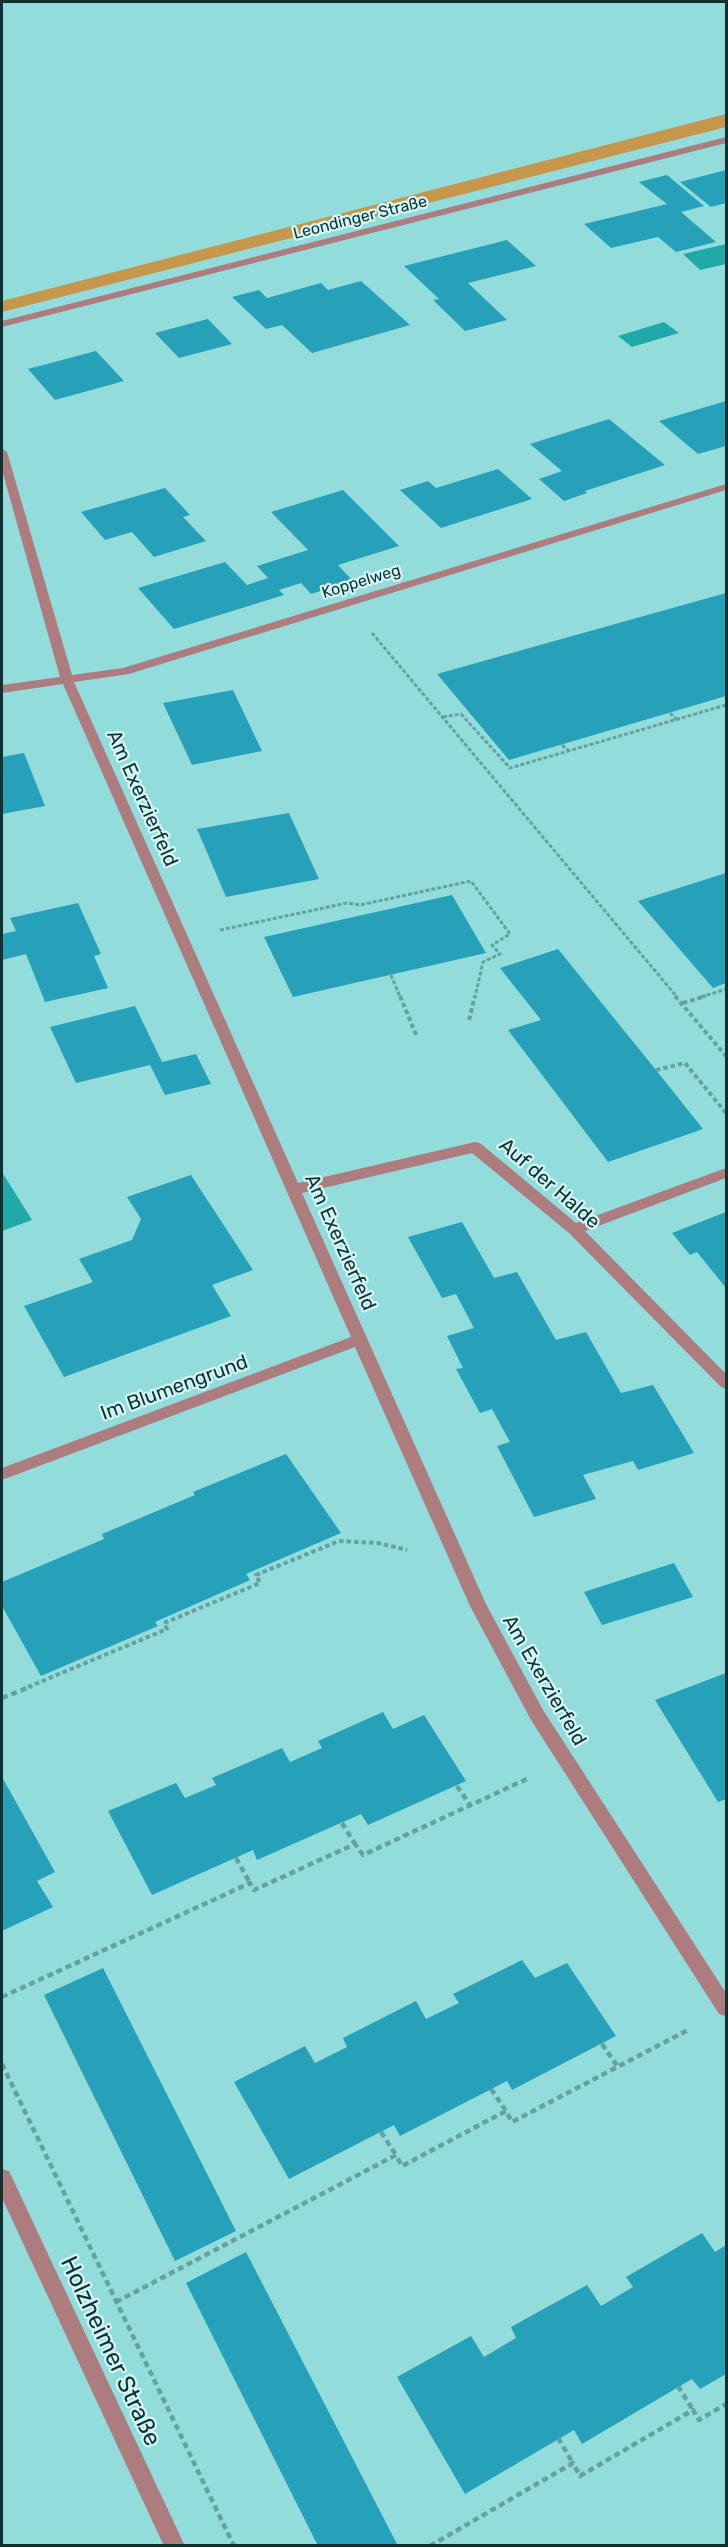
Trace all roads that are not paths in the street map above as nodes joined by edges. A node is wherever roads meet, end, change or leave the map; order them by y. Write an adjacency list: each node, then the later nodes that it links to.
1 (726, 140): 2 (street, Leondinger Straße)
2 (2, 324)
3 (2, 452): 5 (street, Am Exerzierfeld)
4 (726, 487): 5 (street, Koppelweg)
5 (67, 680): 6 (street, Koppelweg); 8 (street, Am Exerzierfeld)
6 (2, 689)
7 (726, 1173): 9 (street)
8 (295, 1189): 9 (street, Auf der Halde); 10 (street, Am Exerzierfeld)
9 (574, 1229): 11 (street, Auf der Halde)
10 (361, 1339): 12 (street, Im Blumengrund); 13 (street, Am Exerzierfeld)
11 (726, 1383)
12 (2, 1473)
13 (726, 2008)
14 (2, 2178): 15 (street, Holzheimer Straße)
15 (175, 2546)

